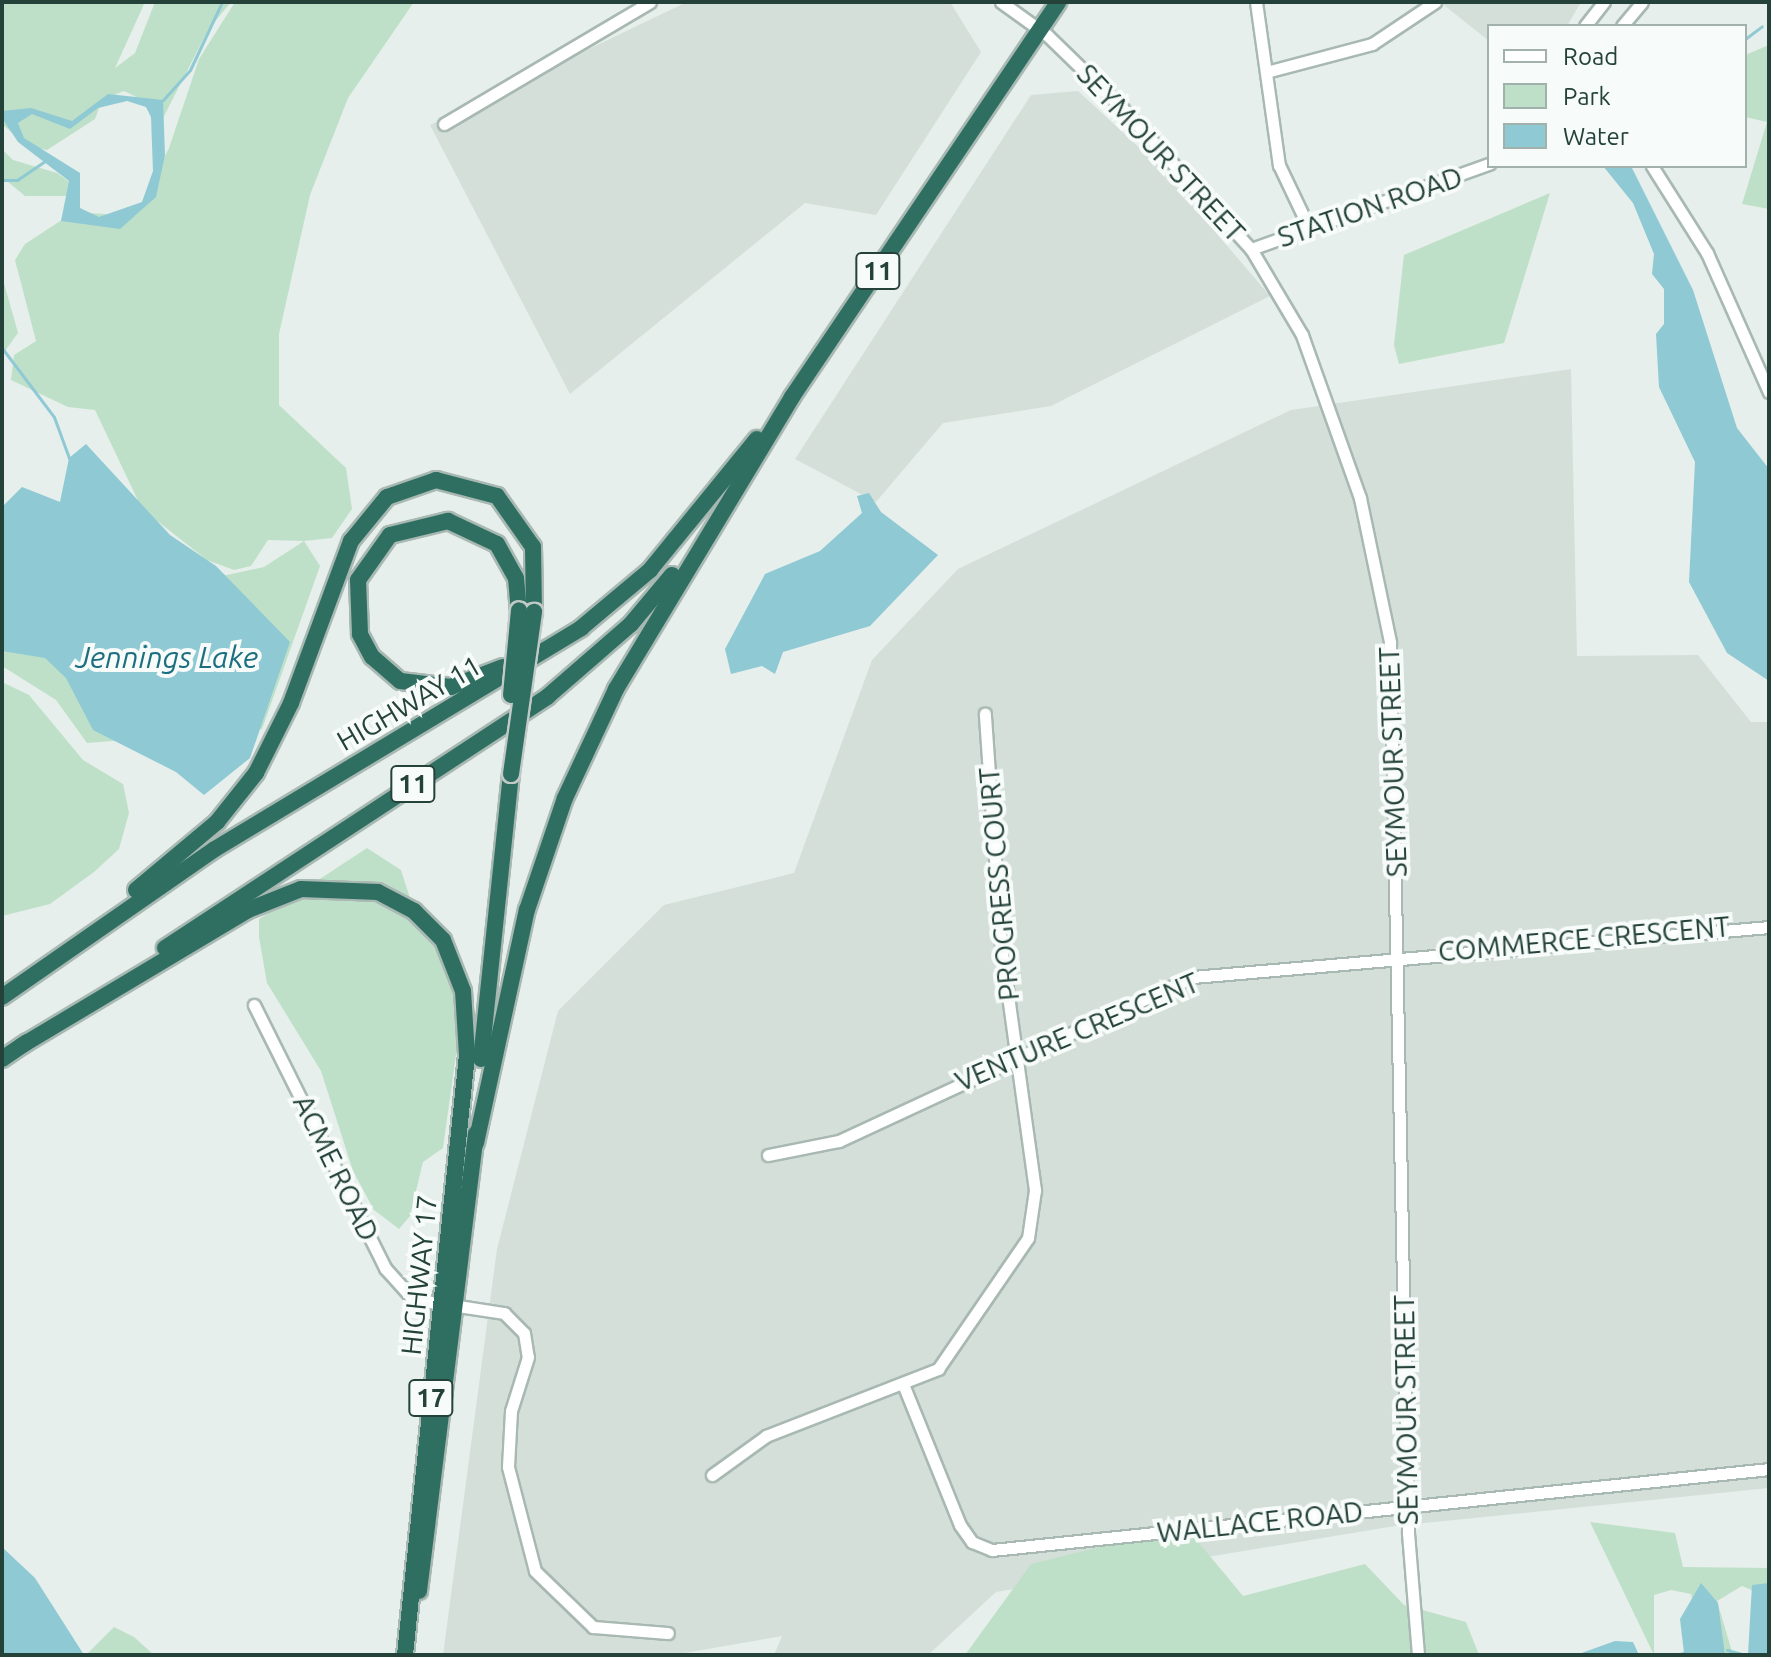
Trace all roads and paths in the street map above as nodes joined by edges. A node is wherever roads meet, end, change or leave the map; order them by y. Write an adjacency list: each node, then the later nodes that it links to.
1 (650, 2): 12 (street)
2 (1001, 2): 10 (street, SEYMOUR STREET)
3 (1058, 2): 10 (highway, 11)
4 (1256, 2): 11 (street)
5 (1435, 2): 11 (street)
6 (1604, 2): 8 (street)
7 (1642, 2): 9 (street)
8 (1587, 24)
9 (1624, 24)
10 (1040, 29): 16 (street, SEYMOUR STREET); 18 (highway, 11)
11 (1270, 71): 15 (street)
12 (444, 124)
13 (1487, 165): 15 (street, STATION ROAD)
14 (1653, 168): 17 (street)
15 (1307, 224): 16 (street, STATION ROAD)
16 (1251, 249): 23 (street, SEYMOUR STREET)
17 (1769, 392)
18 (746, 460): 19 (highway, HIGHWAY 11 / 11); 26 (highway, 11); 29 (highway)
19 (630, 589): 20 (highway); 24 (highway, HIGHWAY 11 / 11)
20 (527, 611): 24 (highway); 29 (highway, bridge)
21 (985, 714): 27 (street, PROGRESS COURT)
22 (1769, 927): 23 (street, COMMERCE CRESCENT)
23 (1399, 955): 27 (street, VENTURE CRESCENT); 35 (street, SEYMOUR STREET)
24 (2, 996)
25 (254, 1005): 31 (street, ACME ROAD)
26 (21, 1046): 28 (highway, 11); 29 (highway)
27 (1016, 1053): 30 (street, VENTURE CRESCENT); 32 (street, PROGRESS COURT)
28 (2, 1059)
29 (468, 1142): 31 (highway, HIGHWAY 17 / 17)
30 (768, 1155)
31 (450, 1306): 36 (street, ACME ROAD); 37 (highway, HIGHWAY 17 / 17)
32 (903, 1384): 34 (street, PROGRESS COURT); 35 (street, WALLACE ROAD)
33 (1769, 1469): 35 (street, WALLACE ROAD)
34 (712, 1475)
35 (1408, 1506): 38 (street, SEYMOUR STREET)
36 (668, 1633)
37 (407, 1655)
38 (1418, 1655)

